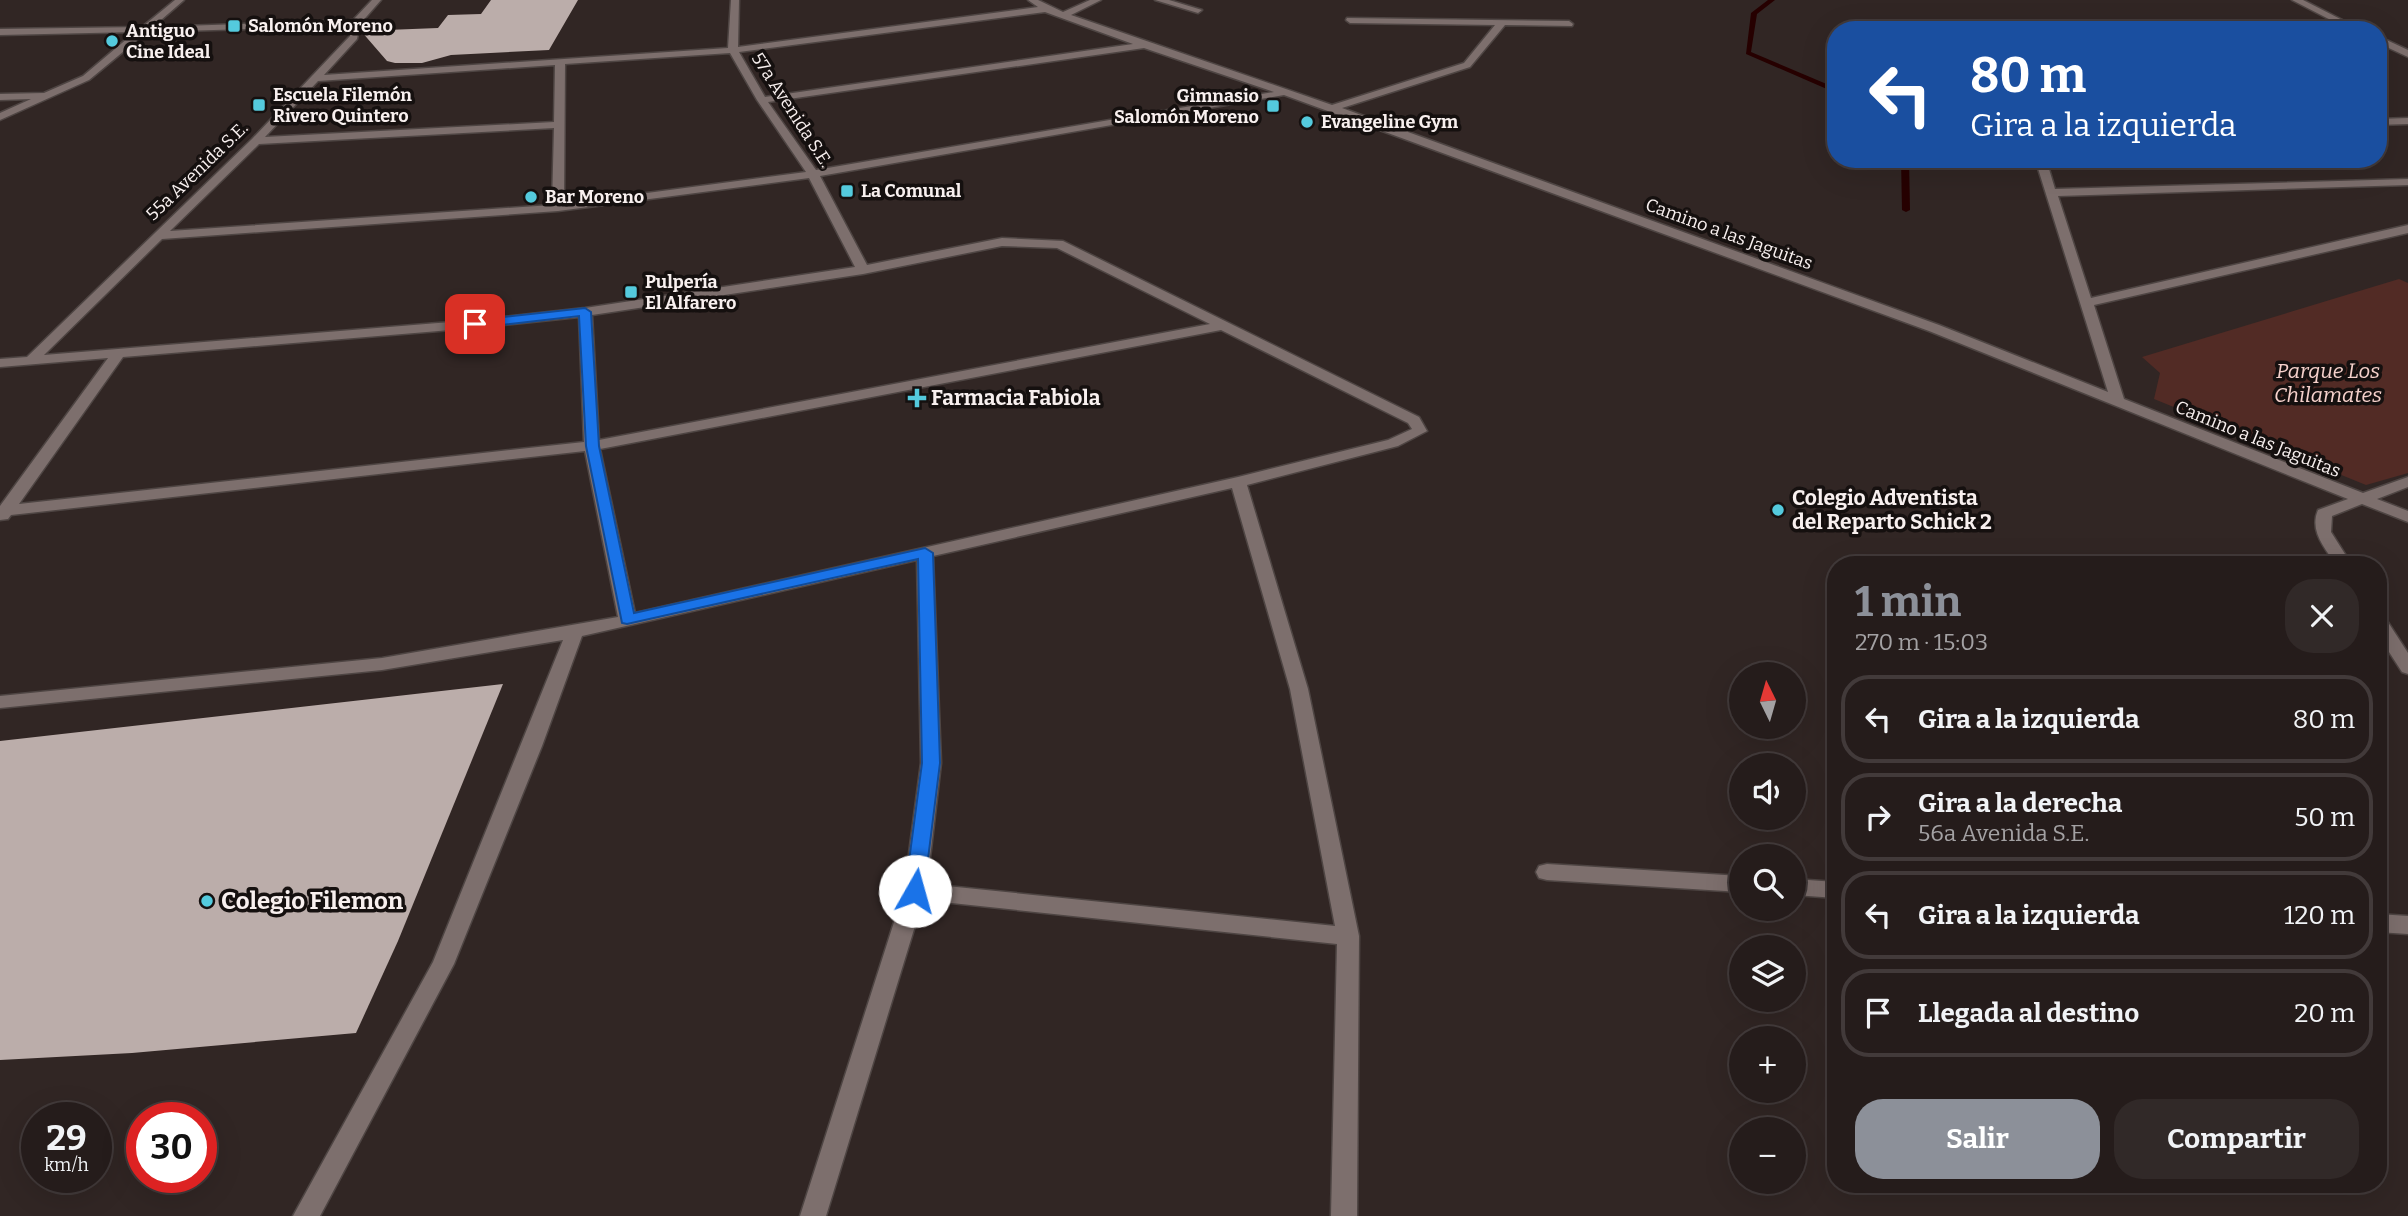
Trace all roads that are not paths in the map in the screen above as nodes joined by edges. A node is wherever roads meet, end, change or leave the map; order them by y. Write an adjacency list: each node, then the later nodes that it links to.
1 (180, 0): 16 (street)
2 (377, 0): 14 (street, 55a Avenida S.E.)
3 (735, 0): 20 (street, 57a Avenida S.E.)
4 (1032, 0): 8 (street, Camino a las Jaguitas)
5 (1097, 0): 10 (street)
6 (1159, 0): 9 (street)
7 (2296, 0): 12 (street)
8 (1046, 9): 10 (street, Camino a las Jaguitas); 20 (street)
9 (1198, 10)
10 (1065, 15): 19 (street, Camino a las Jaguitas)
11 (1350, 20): 13 (street)
12 (2339, 21)
13 (1503, 22): 15 (street); 28 (street)
14 (356, 23): 16 (street); 23 (street, 55a Avenida S.E.)
15 (1569, 24)
16 (144, 30): 17 (street); 25 (street)
17 (0, 32)
18 (2387, 44): 21 (street)
19 (1146, 46): 24 (street, Camino a las Jaguitas); 27 (street)
20 (733, 50): 22 (street); 27 (street, 57a Avenida S.E.)
21 (2408, 54)
22 (559, 63): 23 (street); 32 (street)
23 (317, 78): 33 (street, 55a Avenida S.E.)
24 (1283, 94): 28 (street, Camino a las Jaguitas); 35 (street)
25 (52, 95): 26 (street); 29 (street)
26 (0, 97)
27 (762, 100): 35 (street, 57a Avenida S.E.)
28 (1332, 108): 48 (street, Camino a las Jaguitas)
29 (0, 117)
30 (2408, 121): 31 (street)
31 (2387, 122)
32 (559, 125): 33 (street); 38 (street)
33 (256, 141): 40 (street, 55a Avenida S.E.)
34 (2043, 168): 37 (street)
35 (813, 173): 38 (street); 41 (street, 57a Avenida S.E.)
36 (2408, 182): 37 (street)
37 (2050, 193): 42 (street)
38 (558, 208): 40 (street)
39 (2408, 229): 42 (street)
40 (156, 236): 46 (street, 55a Avenida S.E.)
41 (863, 270): 43 (street); 44 (street)
42 (2087, 303): 48 (street)
43 (585, 312): 45 (street); 49 (street)
44 (1225, 325): 49 (street); 50 (street)
45 (118, 354): 46 (street); 53 (street)
46 (31, 360): 47 (street)
47 (0, 363)
48 (2118, 402): 52 (street, Camino a las Jaguitas)
49 (593, 446): 53 (street); 57 (street)
50 (1238, 482): 55 (street); 69 (street)
51 (2408, 482): 52 (street)
52 (2359, 499): 54 (street, Camino a las Jaguitas); 56 (street)
53 (2, 513)
54 (2408, 517)
55 (925, 553): 57 (street); 66 (street)
56 (2338, 556)
57 (627, 619): 58 (street)
58 (575, 632): 61 (street); 70 (street)
59 (2387, 634): 60 (street)
60 (2408, 668)
61 (0, 702)
62 (1547, 872): 63 (street)
63 (1729, 883)
64 (1806, 888): 65 (street)
65 (1827, 889)
66 (915, 891): 69 (street); 71 (street)
67 (2387, 924): 68 (street)
68 (2408, 925)
69 (1348, 936): 72 (street)
70 (306, 1216)
71 (813, 1216)
72 (1344, 1216)

